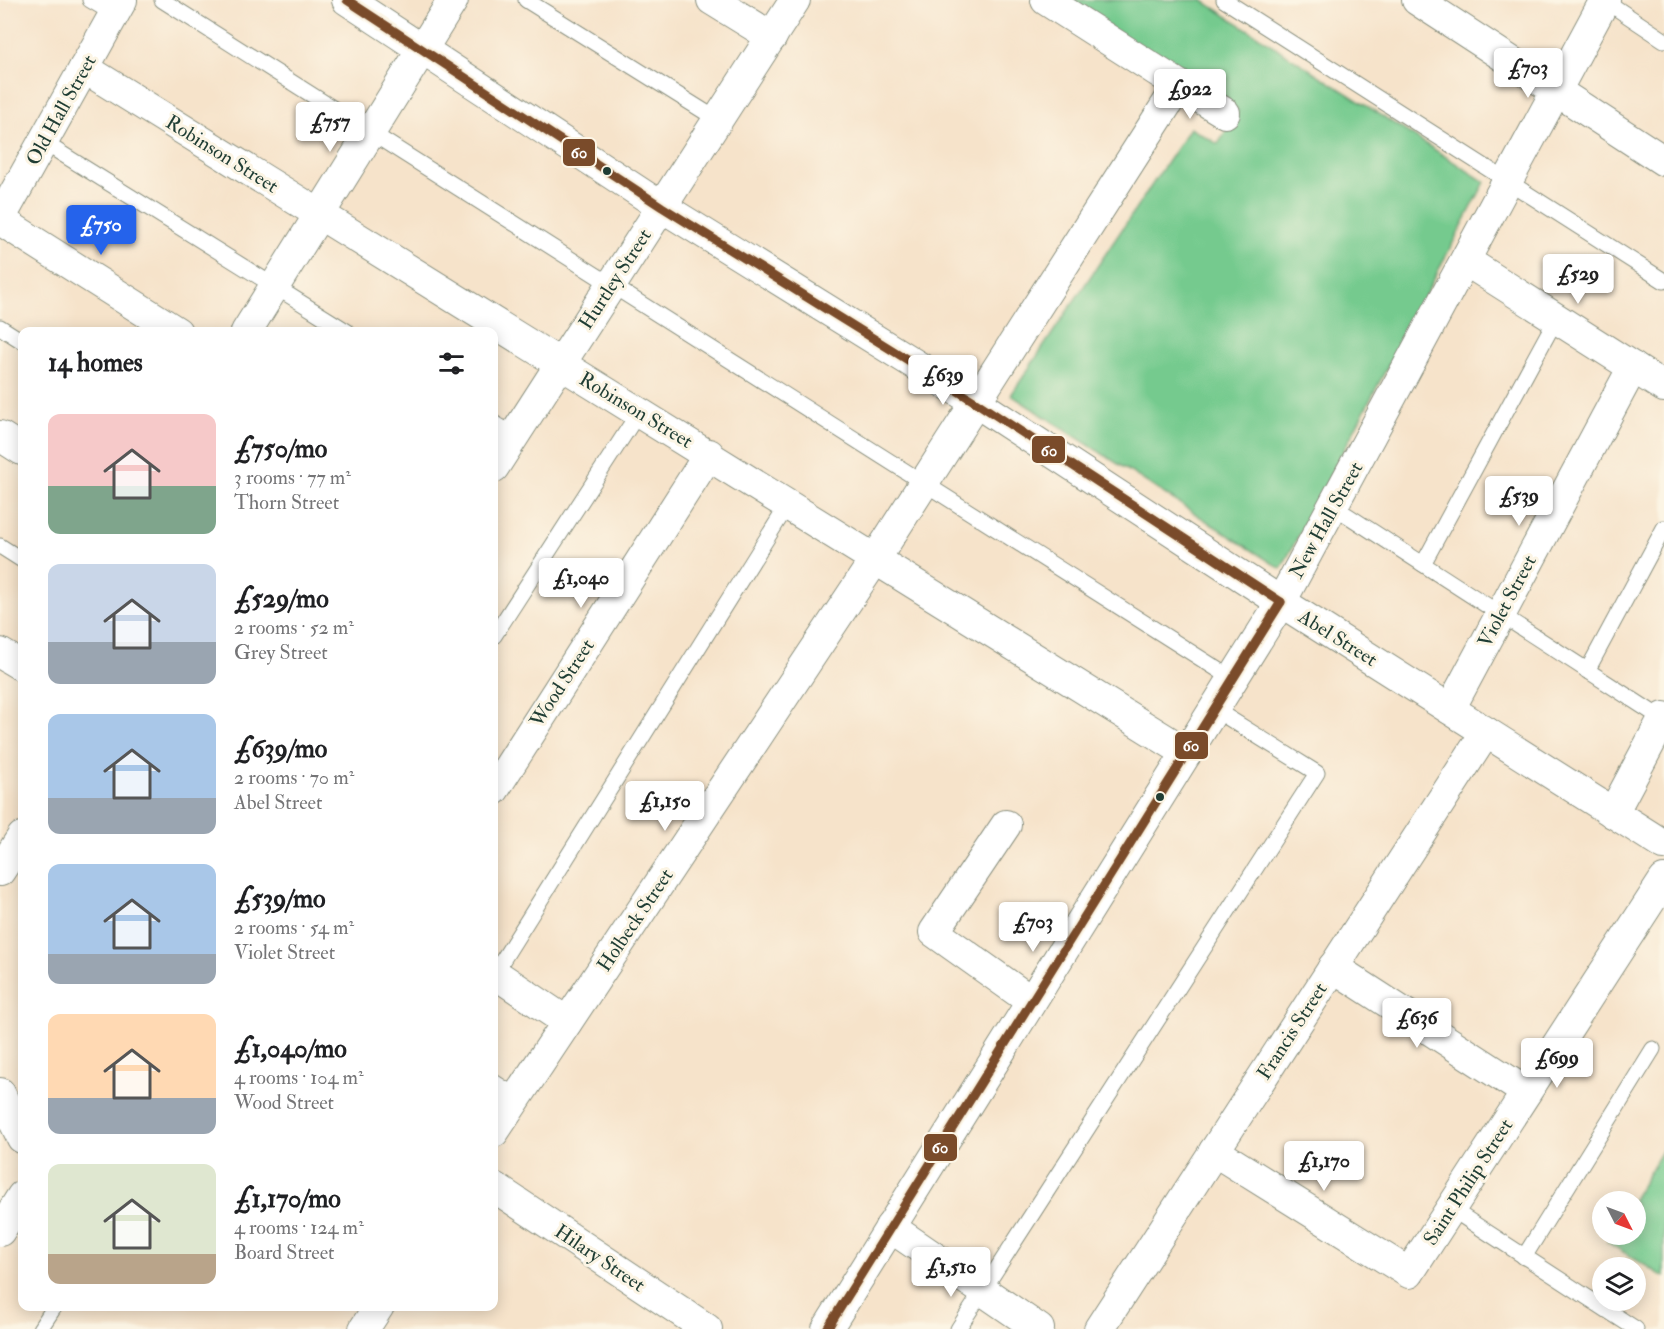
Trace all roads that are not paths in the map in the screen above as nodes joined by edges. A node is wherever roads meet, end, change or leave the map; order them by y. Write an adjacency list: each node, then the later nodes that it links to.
1 (162, 0): 20 (lane)
2 (347, 0): 14 (street, Abel Street)
3 (453, 0): 14 (street)
4 (526, 0): 19 (lane)
5 (712, 0): 12 (street)
6 (795, 0): 12 (street, Hurtley Street)
7 (1046, 0): 16 (street)
8 (1224, 0): 23 (lane)
9 (1417, 0): 17 (street)
10 (1605, 0): 13 (lane); 17 (street, New Hall Street)
11 (108, 5): 15 (street, Old Hall Street)
12 (772, 37): 19 (street, Hurtley Street)
13 (1664, 40)
14 (423, 47): 20 (street); 24 (street, Abel Street)
15 (84, 69): 21 (street, Old Hall Street); 25 (street, Robinson Street)
16 (1179, 85): 18 (street); 40 (street, Holbeck Street)
17 (1556, 88): 22 (street); 23 (street, New Hall Street)
18 (1225, 113)
19 (718, 120): 24 (street, Hurtley Street)
20 (371, 132): 25 (street); 29 (lane)
21 (43, 142): 26 (street, Old Hall Street); 30 (lane)
22 (1664, 161)
23 (1508, 181): 27 (street, New Hall Street); 28 (lane)
24 (662, 207): 29 (street, Hurtley Street); 40 (street, Abel Street)
25 (320, 214): 30 (street); 37 (street, Robinson Street)
26 (0, 220): 33 (street)
27 (1466, 261): 31 (street); 49 (street, New Hall Street)
28 (1664, 281)
29 (611, 285): 37 (street, Hurtley Street); 47 (lane)
30 (275, 286): 34 (street); 35 (lane)
31 (1556, 320): 38 (street); 54 (lane)
32 (0, 327): 36 (lane)
33 (169, 327)
34 (249, 327)
35 (340, 327)
36 (18, 338)
37 (560, 364): 41 (street, Robinson Street); 42 (street, Hurtley Street)
38 (1633, 367): 39 (street); 56 (street, Violet Street)
39 (1664, 387)
40 (974, 401): 47 (street, Holbeck Street); 55 (street, Abel Street)
41 (639, 412): 46 (street, Robinson Street); 57 (lane)
42 (504, 429): 45 (street, Hurtley Street)
43 (0, 436): 44 (street)
44 (18, 447)
45 (498, 452)
46 (709, 454): 48 (street, Robinson Street); 67 (street, Wood Street)
47 (923, 483): 53 (street, Holbeck Street); 61 (lane)
48 (789, 504): 53 (street, Robinson Street); 75 (lane)
49 (1333, 506): 54 (lane); 55 (street, New Hall Street)
50 (1664, 528): 60 (lane)
51 (0, 546): 52 (lane)
52 (18, 557)
53 (876, 558): 66 (street, Robinson Street); 78 (street, Holbeck Street)
54 (1423, 564): 56 (lane)
55 (1281, 602): 61 (street, New Hall Street); 63 (street, Abel Street)
56 (1499, 614): 60 (lane); 63 (street, Violet Street)
57 (498, 630)
58 (0, 653): 59 (street)
59 (18, 664)
60 (1587, 671): 64 (lane)
61 (1233, 679): 62 (street, New Hall Street)
62 (1214, 709): 66 (street, New Hall Street); 92 (lane)
63 (1450, 709): 65 (street, Abel Street)
64 (1664, 719): 68 (street)
65 (1486, 732): 68 (street, Abel Street); 74 (street, Francis Street)
66 (1187, 753): 77 (street, New Hall Street)
67 (498, 784)
68 (1613, 813): 71 (street, Abel Street)
69 (1006, 825): 77 (street)
70 (18, 843): 72 (street)
71 (1664, 845)
72 (0, 871)
73 (1664, 880): 81 (street, Saint Philip Street)
74 (1334, 967): 81 (street); 85 (street, Francis Street)
75 (498, 968)
76 (498, 977): 78 (street)
77 (1031, 1001): 89 (street, New Hall Street)
78 (567, 1022): 80 (street, Holbeck Street)
79 (1653, 1048): 91 (lane)
80 (505, 1089): 83 (street, Holbeck Street)
81 (1526, 1092): 88 (street, Saint Philip Street)
82 (0, 1093): 84 (street)
83 (498, 1116)
84 (18, 1130)
85 (1214, 1151): 88 (street, Saint Philip Street); 101 (street, Francis Street)
86 (498, 1190): 97 (street, Hilary Street)
87 (18, 1202): 90 (street)
88 (1450, 1208): 91 (lane)
89 (890, 1227): 92 (street); 98 (street, New Hall Street)
90 (0, 1231)
91 (1524, 1257): 102 (lane)
92 (982, 1290): 99 (lane); 100 (street)
93 (52, 1311): 95 (lane)
94 (376, 1311): 96 (street)
95 (40, 1329)
96 (364, 1329)
97 (707, 1329)
98 (826, 1329)
99 (958, 1329)
100 (1039, 1329)
101 (1099, 1329)
102 (1636, 1329)

